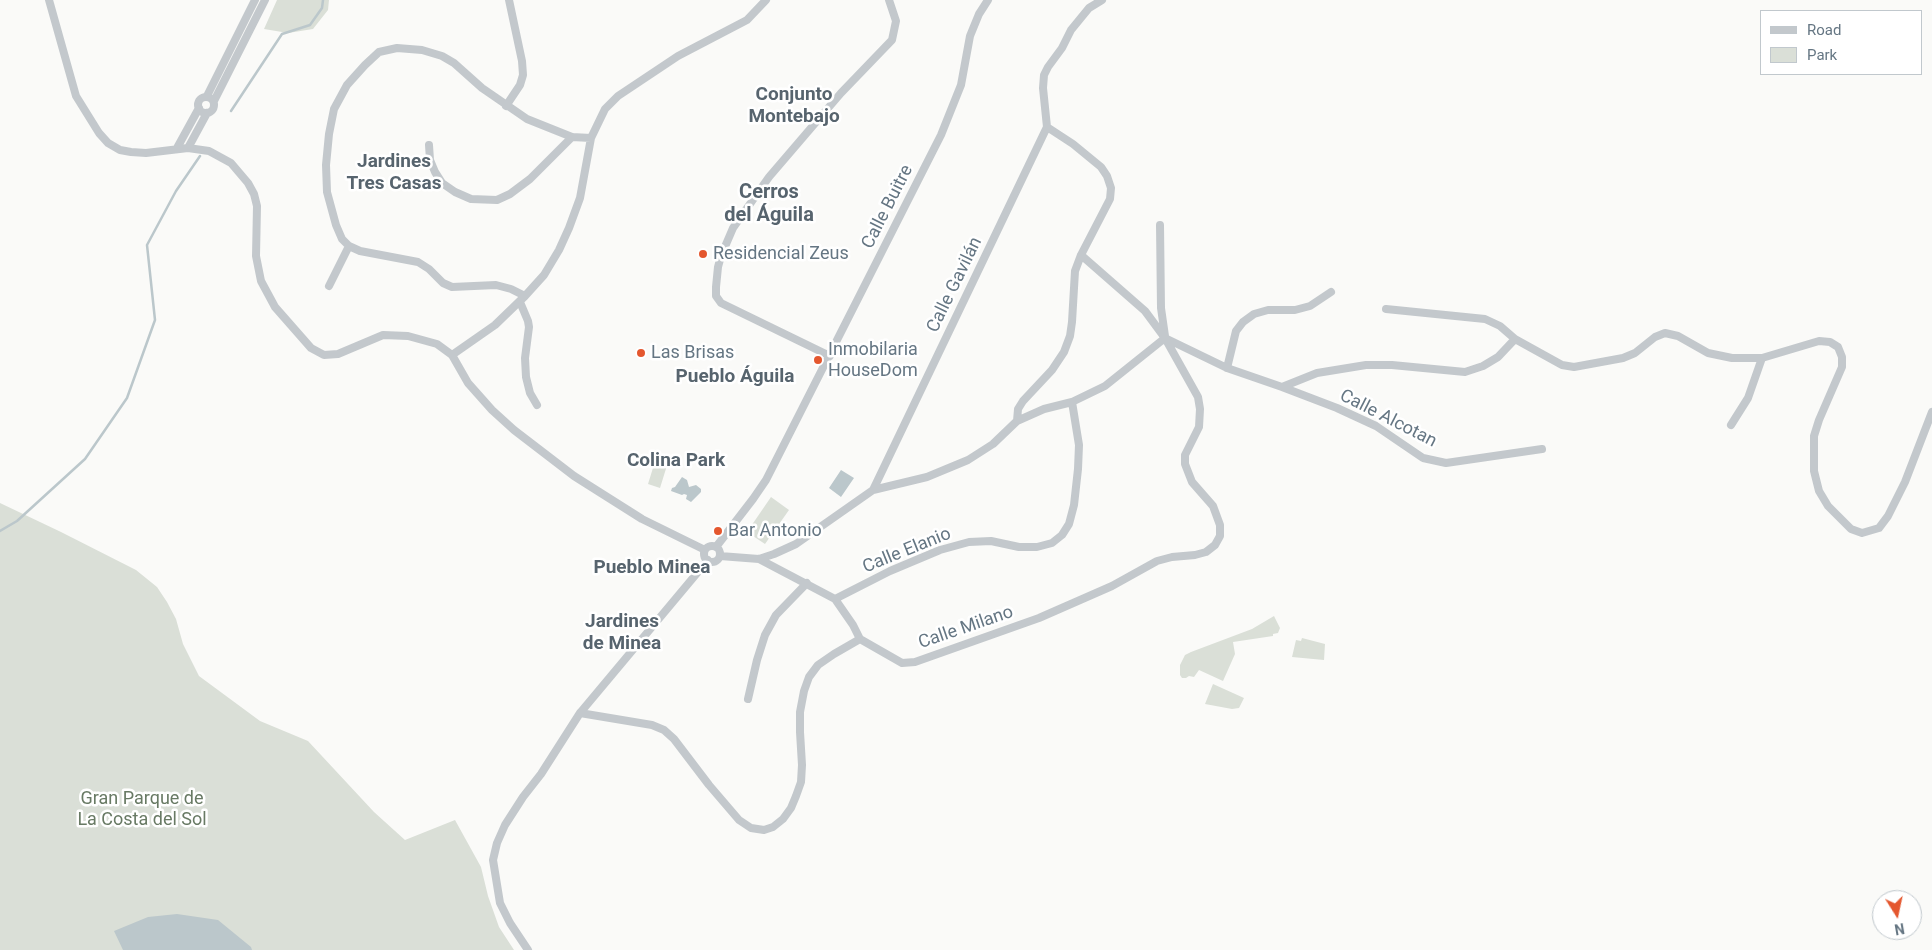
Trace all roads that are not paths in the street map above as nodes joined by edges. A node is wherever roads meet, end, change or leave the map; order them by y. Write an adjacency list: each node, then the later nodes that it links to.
1 (49, 0): 18 (street)
2 (256, 0): 9 (street)
3 (265, 0): 10 (street)
4 (509, 0): 11 (street)
5 (766, 0): 16 (street)
6 (889, 0): 30 (street)
7 (988, 0): 30 (street, Calle Buitre)
8 (1102, 0): 14 (street)
9 (206, 96): 10 (street); 12 (street)
10 (214, 101): 13 (street)
11 (506, 106): 15 (street); 21 (street)
12 (199, 108): 13 (street); 18 (street)
13 (207, 113): 19 (street)
14 (1047, 127): 22 (street); 40 (street, Calle Gavilán)
15 (572, 137): 16 (street); 17 (street)
16 (591, 138): 25 (street)
17 (429, 145)
18 (177, 148): 19 (street)
19 (188, 148): 29 (street)
20 (1160, 225): 27 (street)
21 (349, 246): 23 (street); 25 (street)
22 (1081, 255): 27 (street); 37 (street)
23 (329, 286)
24 (1331, 292): 32 (street)
25 (522, 299): 29 (street); 35 (street)
26 (1386, 309): 28 (street)
27 (1165, 338): 32 (street, Calle Alcotan); 34 (street); 48 (street, Calle Milano)
28 (1515, 338): 31 (street); 33 (street)
29 (452, 356): 42 (street)
30 (830, 356): 41 (street, Calle Buitre)
31 (1762, 358): 36 (street); 38 (street)
32 (1227, 368): 33 (street, Calle Alcotan)
33 (1282, 388): 39 (street, Calle Alcotan)
34 (1072, 402): 37 (street); 47 (street, Calle Elanio)
35 (537, 405)
36 (1932, 412)
37 (1017, 420): 40 (street)
38 (1731, 425)
39 (1542, 449)
40 (873, 490): 44 (street)
41 (716, 547): 42 (street); 43 (street)
42 (705, 550): 45 (street)
43 (720, 556): 44 (street); 45 (street)
44 (759, 559): 46 (street)
45 (708, 560): 50 (street)
46 (807, 583): 47 (street); 49 (street)
47 (835, 599): 48 (street)
48 (860, 639): 50 (street)
49 (748, 700)
50 (580, 712): 51 (street)
51 (528, 950)

